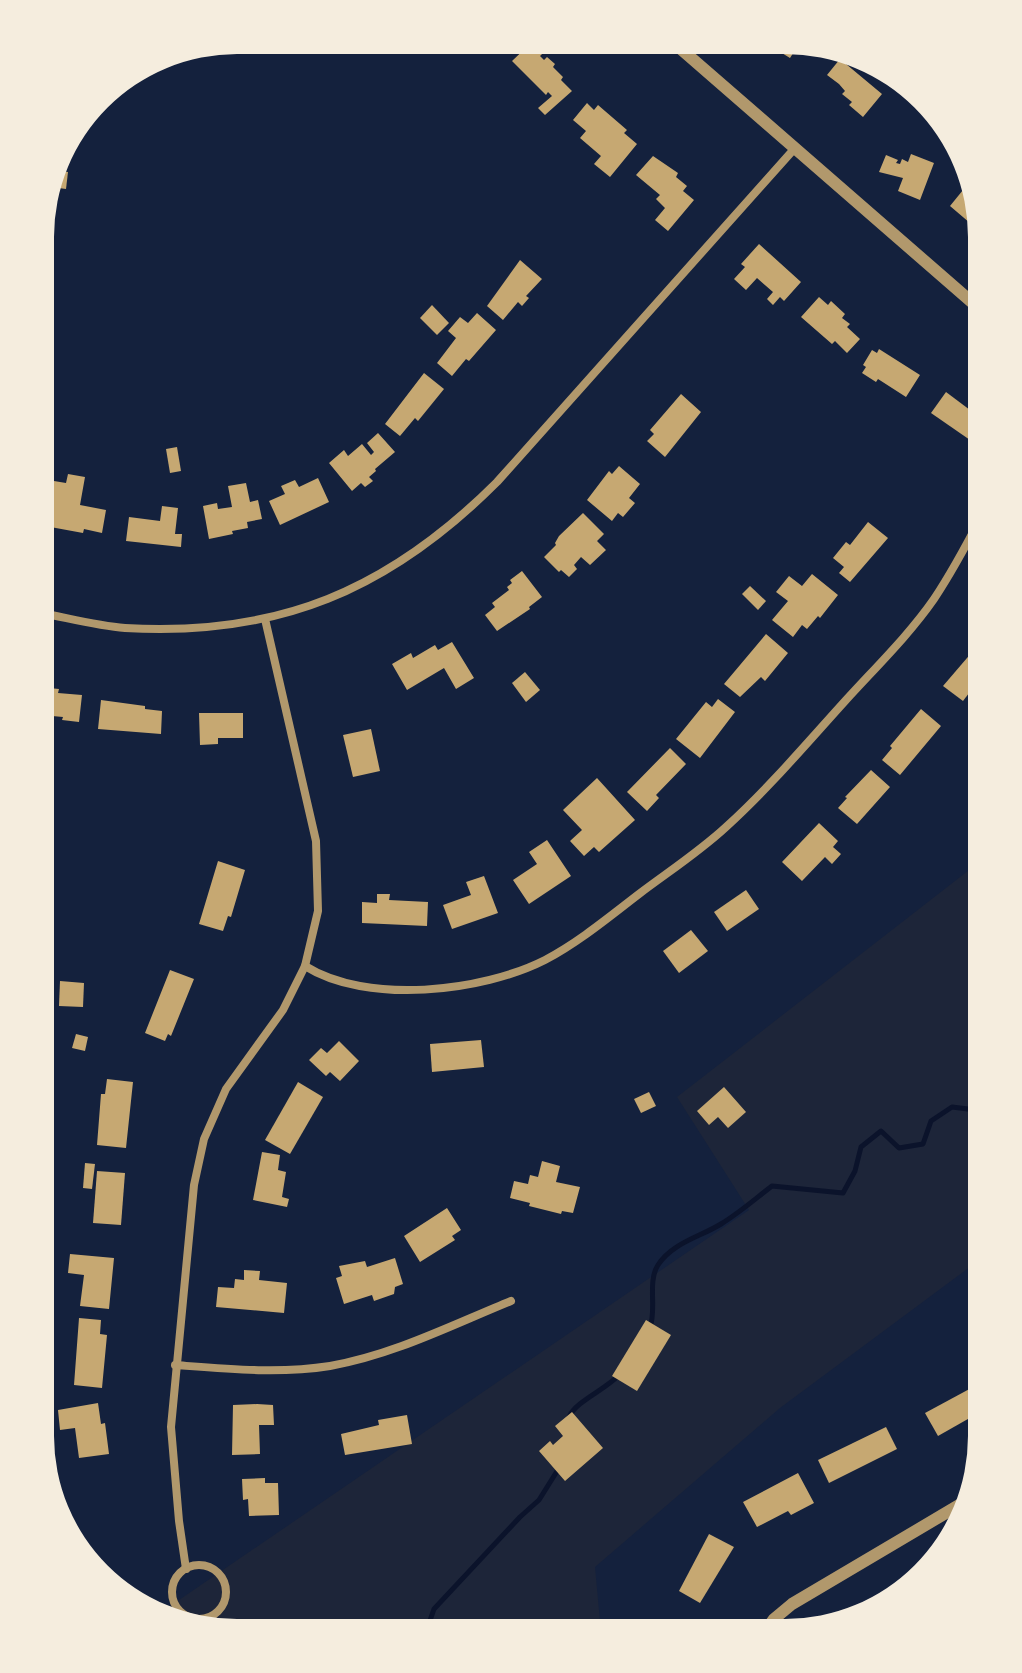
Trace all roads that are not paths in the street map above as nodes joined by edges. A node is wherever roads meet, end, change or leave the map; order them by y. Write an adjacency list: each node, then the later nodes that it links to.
1 (687, 54): 2 (street)
2 (795, 148): 3 (street); 6 (street)
3 (968, 299)
4 (968, 542): 7 (street)
5 (54, 615): 6 (street)
6 (265, 619): 7 (street)
7 (305, 966): 9 (street)
8 (511, 1301): 9 (street)
9 (175, 1365): 11 (street)
10 (953, 1509): 14 (street)
11 (186, 1569): 12 (street); 13 (street)
12 (179, 1609)
13 (210, 1616)
14 (774, 1619)

